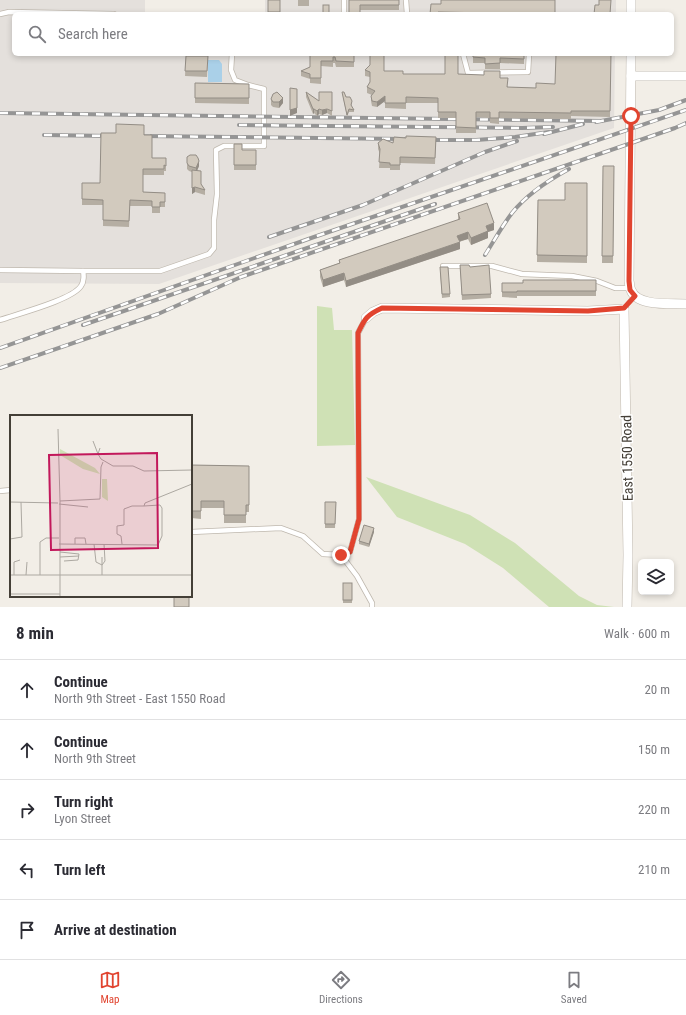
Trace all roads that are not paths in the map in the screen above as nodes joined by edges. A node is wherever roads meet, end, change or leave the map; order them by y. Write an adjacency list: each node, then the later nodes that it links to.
1 (344, 0): 5 (lane)
2 (406, 0): 6 (lane)
3 (631, 0): 7 (street)
4 (12, 12): 8 (lane)
5 (344, 12)
6 (407, 12)
7 (631, 12)
8 (0, 14)
9 (232, 56): 17 (lane)
10 (464, 56): 11 (lane)
11 (529, 56)
12 (631, 56): 13 (street)
13 (630, 76): 14 (street); 18 (street)
14 (686, 76)
15 (443, 266): 18 (lane)
16 (0, 270): 17 (lane)
17 (84, 271): 22 (lane)
18 (632, 292): 19 (street); 20 (street)
19 (686, 304)
20 (624, 308): 21 (street); 28 (street, East 1550 Road)
21 (366, 318): 26 (lane)
22 (0, 320)
23 (10, 490): 24 (lane)
24 (0, 491)
25 (192, 532): 26 (lane)
26 (341, 555): 27 (lane)
27 (373, 606)
28 (627, 607)

